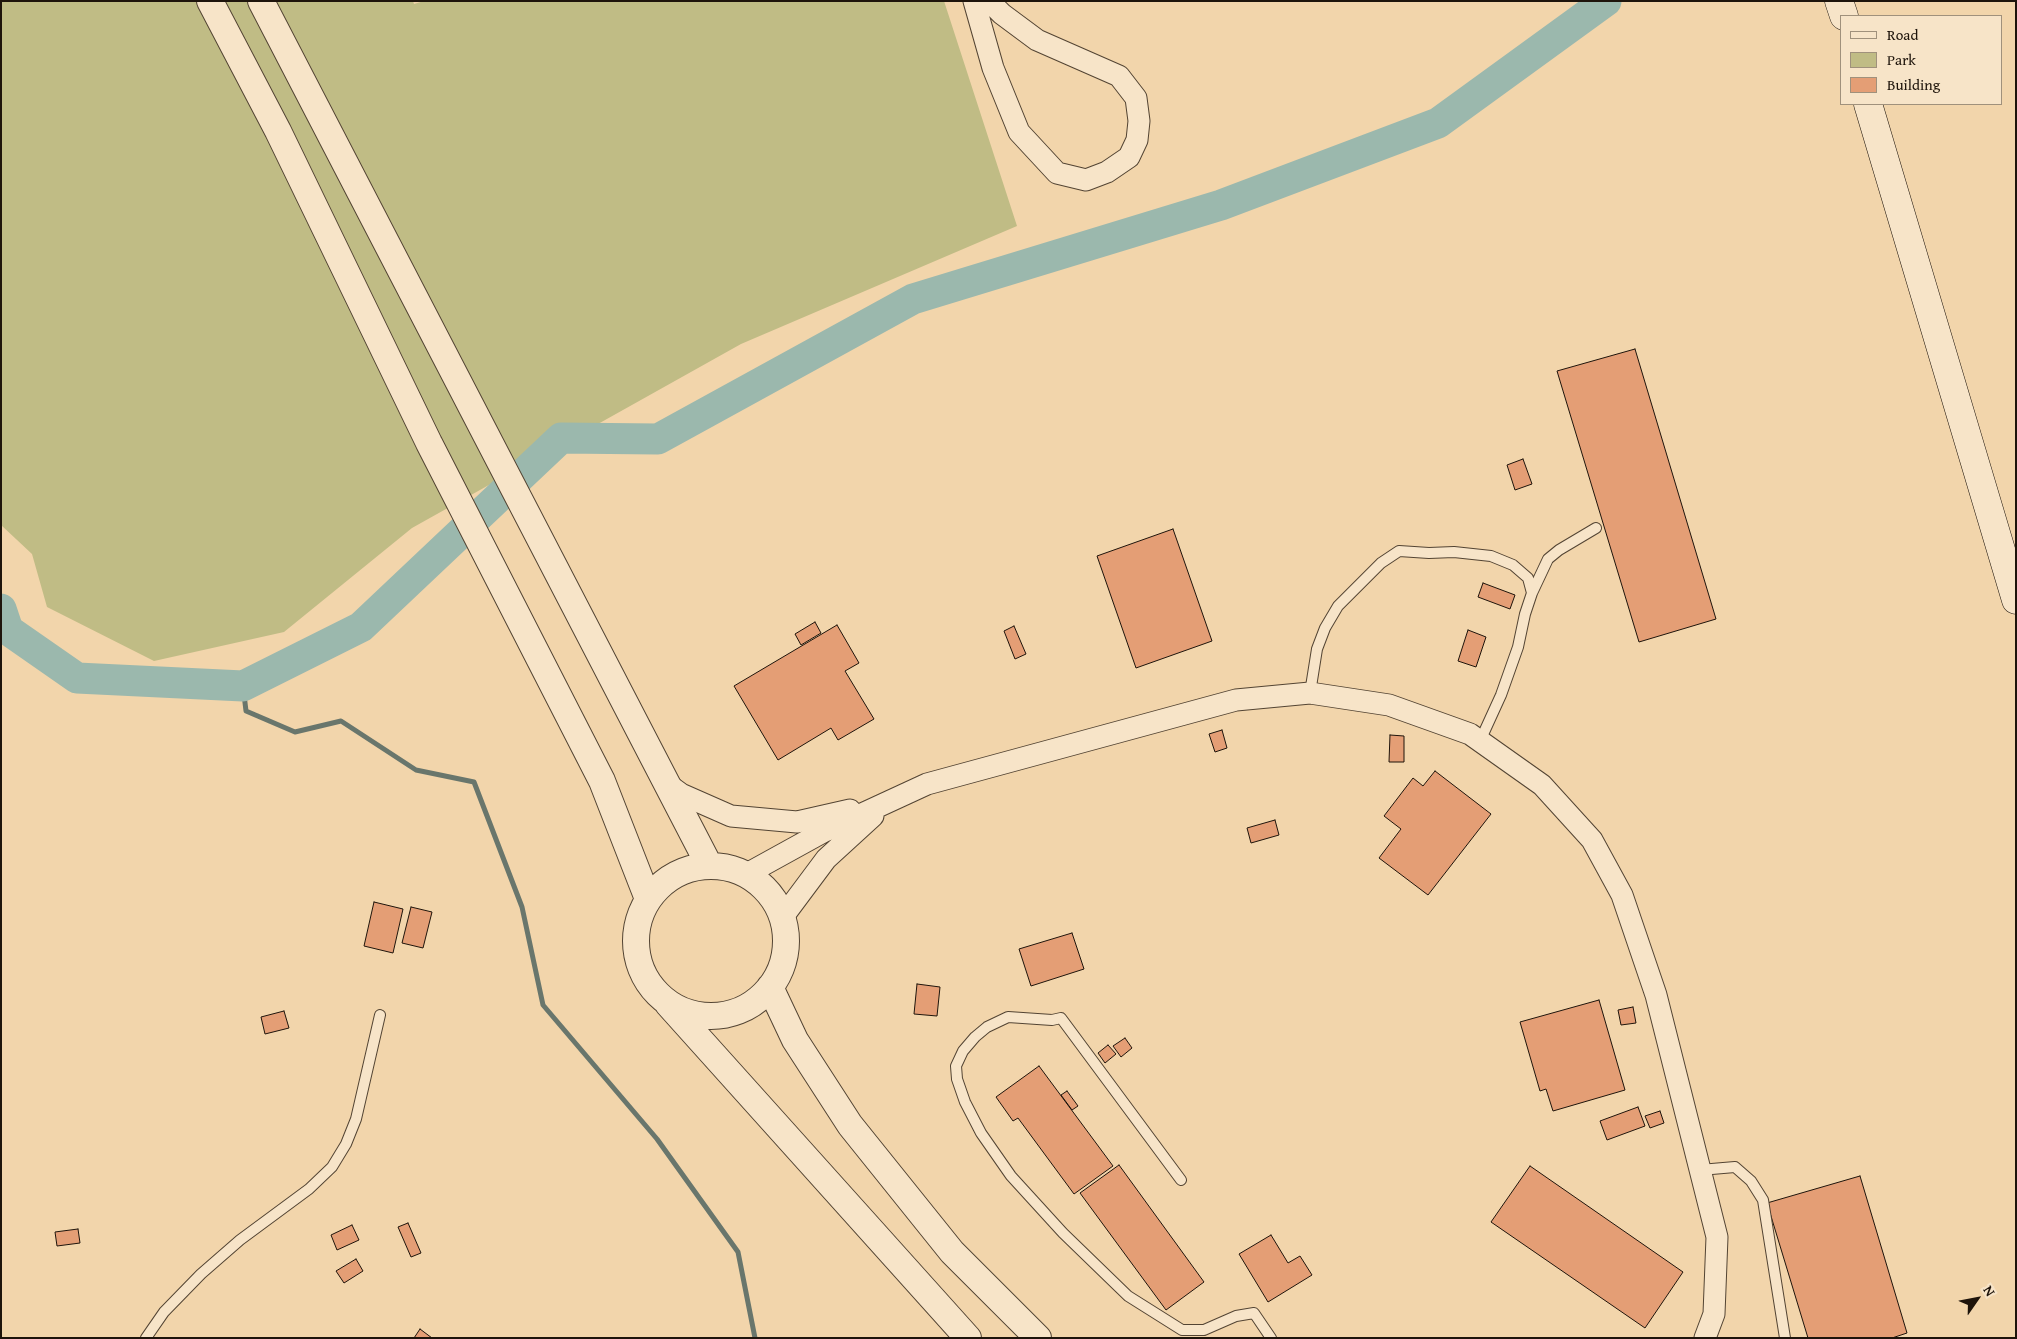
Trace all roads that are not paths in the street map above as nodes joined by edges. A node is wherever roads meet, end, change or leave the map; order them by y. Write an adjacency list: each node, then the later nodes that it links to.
1 (210, 1): 17 (street)
2 (261, 1): 13 (street)
3 (974, 1): 4 (street)
4 (989, 1)
5 (1840, 1): 6 (main road)
6 (1844, 15)
7 (1868, 105): 10 (main road)
8 (1596, 528): 9 (lane)
9 (1532, 593): 11 (lane); 12 (lane)
10 (2016, 600)
11 (1310, 693): 12 (street); 14 (street)
12 (1480, 742): 22 (street)
13 (666, 783): 14 (street); 15 (street)
14 (888, 802): 16 (street); 18 (street)
15 (709, 866): 16 (street); 17 (street)
16 (745, 875): 18 (street)
17 (648, 899): 20 (street)
18 (782, 918): 19 (street)
19 (770, 987): 20 (street); 26 (street)
20 (661, 996): 25 (street)
21 (380, 1015): 24 (lane)
22 (1700, 1170): 28 (street); 29 (lane)
23 (1181, 1180): 27 (lane)
24 (146, 1338)
25 (968, 1338)
26 (1038, 1338)
27 (1271, 1338)
28 (1705, 1338)
29 (1785, 1338)

